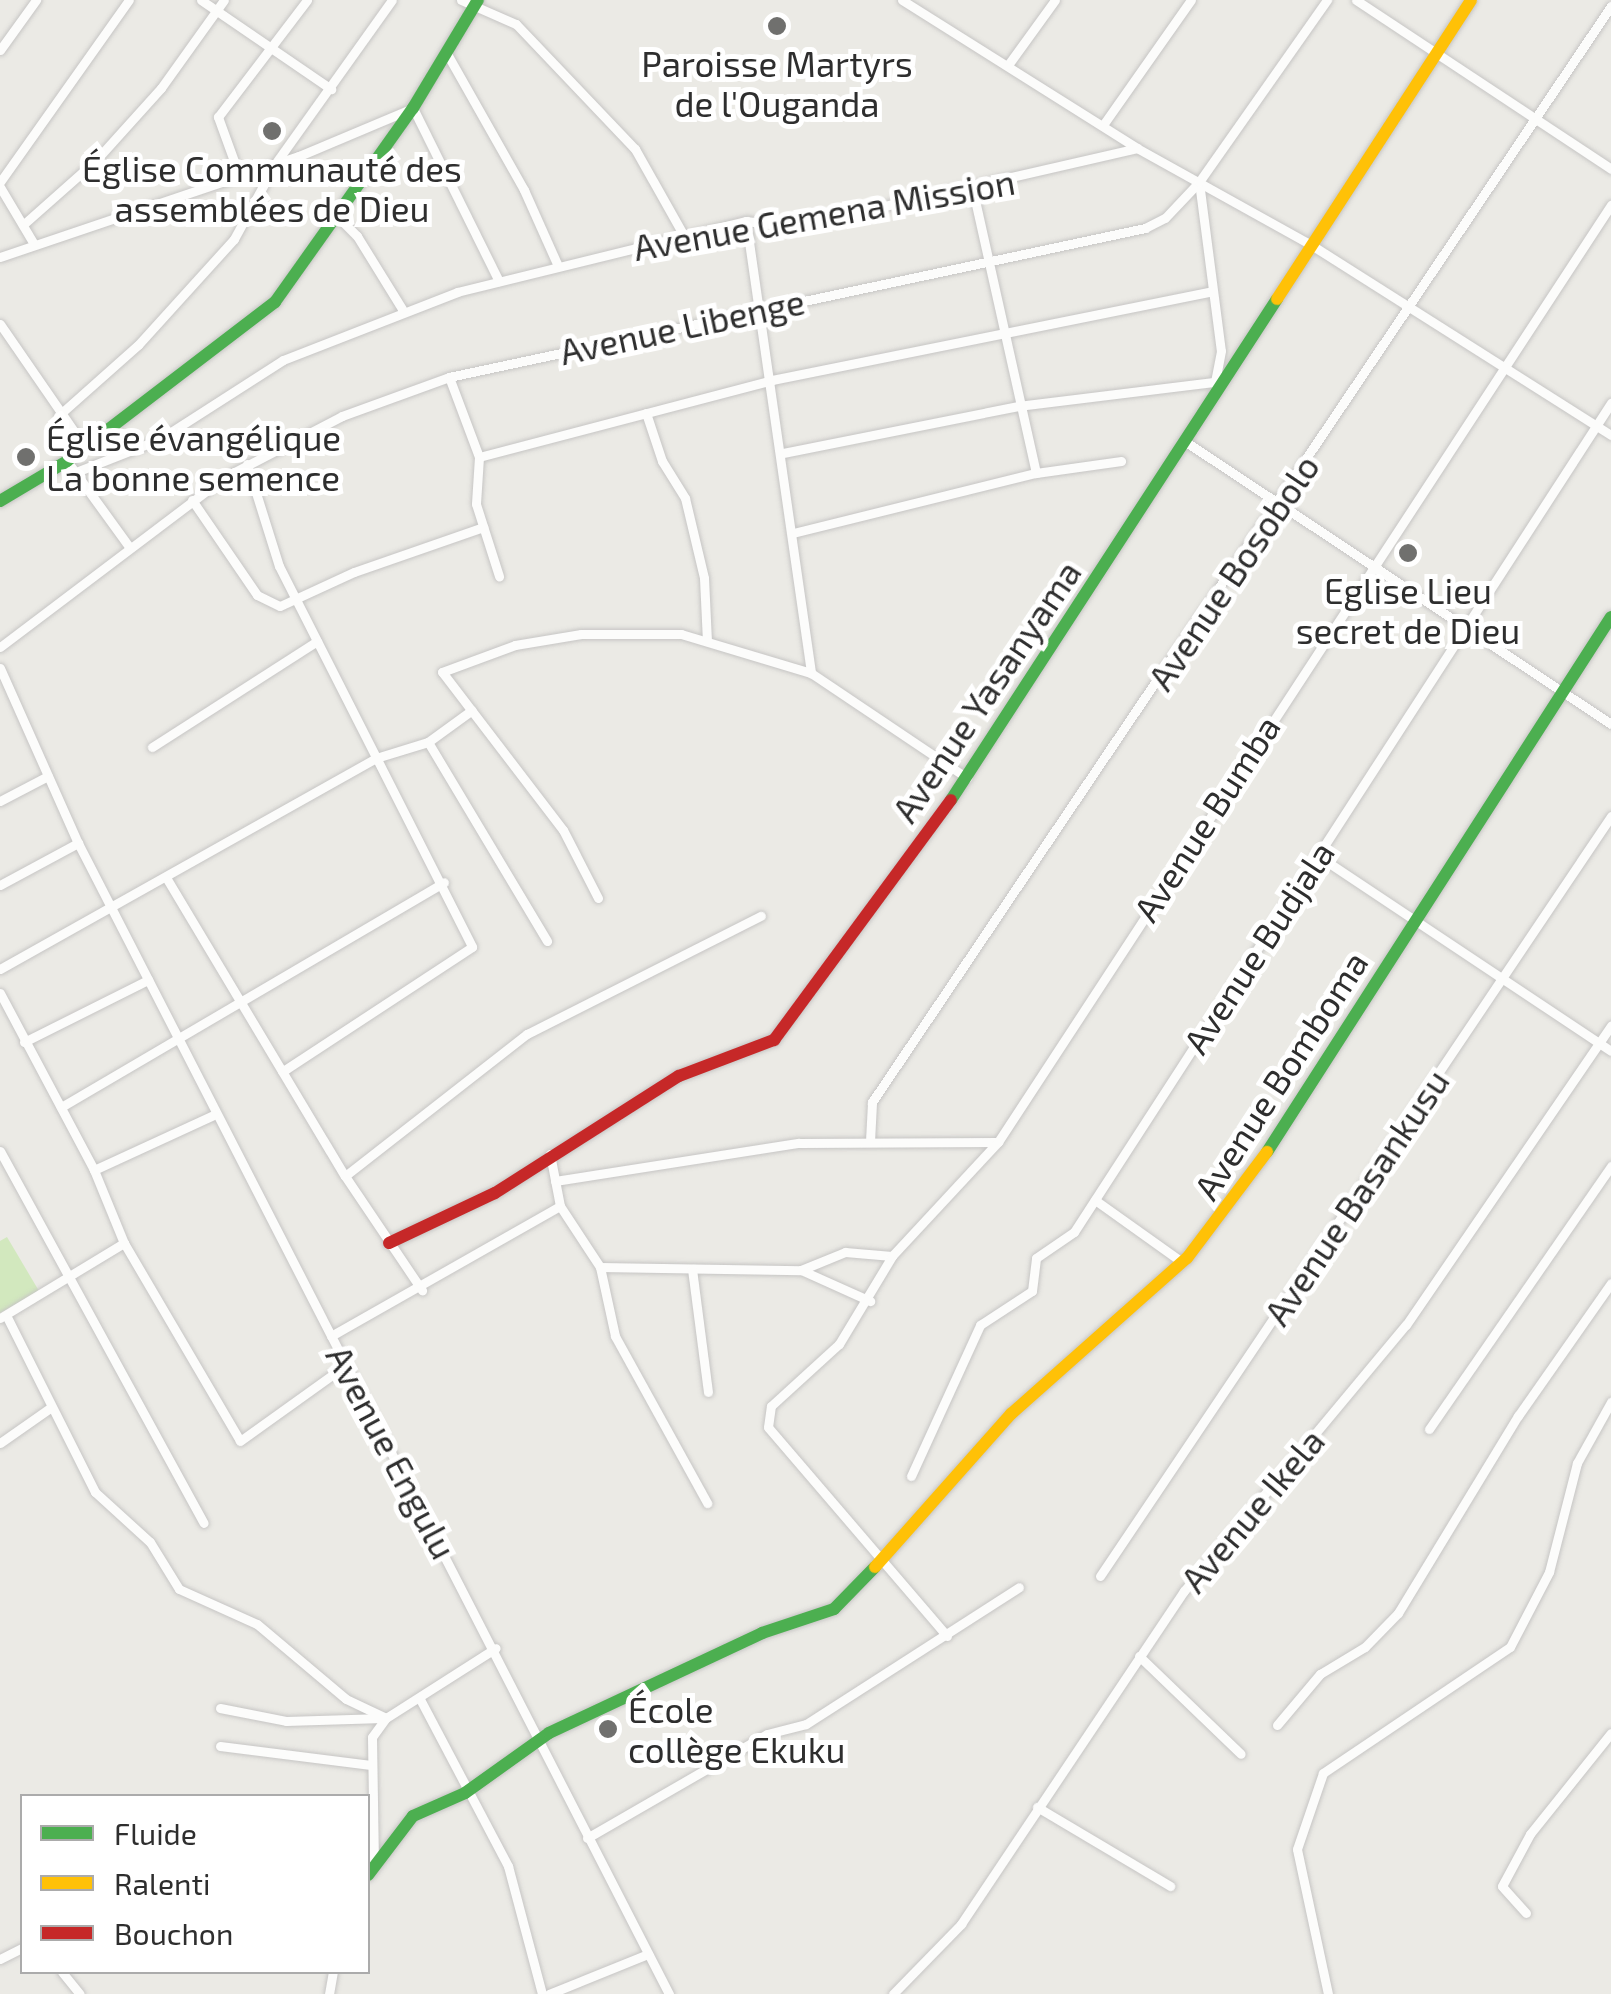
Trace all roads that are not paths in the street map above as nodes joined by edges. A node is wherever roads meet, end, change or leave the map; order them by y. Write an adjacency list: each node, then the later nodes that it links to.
1 (36, 0): 18 (street)
2 (129, 0): 31 (street)
3 (200, 0): 16 (street)
4 (224, 0): 16 (street)
5 (307, 0): 17 (street)
6 (392, 0): 22 (street)
7 (902, 0): 14 (street)
8 (1055, 0): 21 (street)
9 (1192, 0): 25 (street)
10 (1327, 0): 30 (street, Avenue Libenge)
11 (1356, 0): 20 (street)
12 (1471, 0): 20 (street, Avenue Yasanyama)
13 (471, 3): 19 (street); 37 (street)
14 (916, 4): 21 (street)
15 (1611, 6): 24 (street, Avenue Bosobolo)
16 (216, 10): 17 (street); 36 (street)
17 (274, 46): 22 (street); 29 (street)
18 (0, 50)
19 (446, 52): 23 (street); 42 (street)
20 (1434, 54): 24 (street); 39 (street, Avenue Yasanyama)
21 (1008, 65): 25 (street)
22 (331, 90): 27 (street)
23 (413, 108): 27 (street); 34 (street); 43 (street)
24 (1534, 120): 28 (street); 45 (street, Avenue Bosobolo)
25 (1103, 125): 26 (street)
26 (1137, 148): 30 (street); 32 (street, Avenue Gemena Mission)
27 (275, 164): 29 (street); 57 (street)
28 (1611, 169)
29 (238, 172): 38 (street)
30 (1199, 182): 39 (street); 41 (street, Avenue Libenge); 44 (street)
31 (0, 184): 36 (street)
32 (972, 191): 35 (street, Avenue Gemena Mission); 41 (street)
33 (1611, 205): 50 (street, Avenue Bumba)
34 (336, 215): 47 (street); 61 (street)
35 (746, 221): 37 (street, Avenue Gemena Mission); 46 (street)
36 (25, 223): 38 (street)
37 (684, 236): 42 (street, Avenue Gemena Mission)
38 (34, 244): 40 (street)
39 (1313, 246): 45 (street); 53 (street, Avenue Yasanyama)
40 (0, 258)
41 (986, 261): 46 (street, Avenue Libenge); 49 (street)
42 (558, 266): 43 (street, Avenue Gemena Mission)
43 (499, 281): 47 (street, Avenue Gemena Mission)
44 (1212, 292): 49 (street); 53 (street)
45 (1409, 305): 50 (street); 70 (street, Avenue Bosobolo)
46 (758, 309): 51 (street, Avenue Libenge); 52 (street)
47 (402, 310): 66 (street, Avenue Gemena Mission)
48 (0, 324): 57 (street)
49 (1001, 334): 52 (street); 55 (street)
50 (1504, 363): 58 (street); 74 (street, Avenue Bumba)
51 (449, 377): 63 (street); 65 (street, Avenue Libenge)
52 (772, 380): 56 (street); 62 (street)
53 (1218, 388): 55 (street); 60 (street, Avenue Yasanyama)
54 (1611, 403): 58 (street, Avenue Budjala)
55 (1018, 406): 62 (street); 67 (street)
56 (646, 413): 63 (street); 80 (street)
57 (58, 416): 61 (street)
58 (1596, 426): 59 (street); 78 (street, Avenue Budjala)
59 (1611, 436)
60 (1189, 444): 70 (street); 91 (street, Avenue Yasanyama)
61 (85, 447): 66 (street)
62 (784, 453): 72 (street)
63 (479, 458): 71 (street)
64 (1121, 462): 67 (street)
65 (247, 464): 68 (street, Avenue Libenge); 76 (street)
66 (71, 467): 69 (street); 73 (street)
67 (1036, 473): 72 (street)
68 (192, 500): 73 (street, Avenue Libenge); 76 (street)
69 (0, 501)
70 (1277, 508): 74 (street); 117 (street, Avenue Bosobolo)
71 (483, 526): 75 (street); 76 (street)
72 (793, 533): 83 (street)
73 (130, 548): 81 (street, Avenue Libenge)
74 (1372, 566): 78 (street); 118 (street, Avenue Bumba)
75 (499, 576)
76 (297, 600): 79 (street)
77 (1611, 617): 84 (street, Avenue Bomboma)
78 (1464, 628): 84 (street); 95 (street, Avenue Budjala)
79 (317, 640): 88 (street); 89 (street)
80 (707, 641): 83 (street); 85 (street)
81 (0, 647)
82 (0, 668): 90 (street, Avenue Engulu)
83 (810, 672): 91 (street)
84 (1562, 692): 86 (street); 102 (street, Avenue Bomboma)
85 (472, 710): 87 (street); 99 (street)
86 (1611, 724)
87 (428, 742): 89 (street); 103 (street)
88 (152, 747)
89 (376, 758): 96 (street); 97 (street)
90 (48, 776): 92 (street); 94 (street, Avenue Engulu)
91 (967, 778): 120 (street, Avenue Yasanyama)
92 (0, 802)
93 (1611, 816): 106 (street, Avenue Basankusu)
94 (78, 843): 98 (street); 100 (street, Avenue Engulu)
95 (1318, 855): 102 (street); 125 (street, Avenue Budjala)
96 (168, 879): 100 (street); 108 (street)
97 (444, 882): 108 (street); 114 (street)
98 (0, 885)
99 (598, 898)
100 (114, 911): 104 (street); 105 (street, Avenue Engulu)
101 (762, 916): 123 (street)
102 (1417, 920): 106 (street); 130 (street, Avenue Bomboma)
103 (547, 941)
104 (0, 969)
105 (148, 980): 110 (street, Avenue Engulu); 111 (street)
106 (1501, 981): 112 (street); 150 (street, Avenue Basankusu)
107 (0, 993): 111 (street)
108 (244, 998): 110 (street); 114 (street)
109 (1611, 1026): 112 (street, Avenue Ikela)
110 (178, 1038): 115 (street); 116 (street, Avenue Engulu)
111 (24, 1042): 115 (street)
112 (1600, 1043): 113 (street); 154 (street, Avenue Ikela)
113 (1611, 1051)
114 (282, 1072): 123 (street)
115 (62, 1107): 122 (street)
116 (216, 1114): 122 (street); 139 (street, Avenue Engulu)
117 (870, 1141): 118 (street); 124 (street)
118 (998, 1142): 129 (street, Avenue Bumba)
119 (0, 1151): 134 (street)
120 (550, 1154): 124 (street); 128 (street, Avenue Yasanyama)
121 (1611, 1166): 144 (street)
122 (94, 1170): 127 (street)
123 (344, 1176): 128 (street)
124 (555, 1180): 126 (street)
125 (1095, 1200): 130 (street); 146 (street, Avenue Budjala)
126 (560, 1206): 131 (street); 136 (street)
127 (124, 1243): 134 (street); 140 (street)
128 (390, 1243): 136 (street)
129 (892, 1256): 133 (street); 137 (street, Avenue Bumba)
130 (1182, 1262): 149 (street, Avenue Bomboma)
131 (600, 1267): 132 (street); 147 (street)
132 (692, 1270): 133 (street); 141 (street)
133 (801, 1270): 137 (street)
134 (65, 1279): 138 (street); 148 (street)
135 (1611, 1283): 158 (street)
136 (422, 1290): 139 (street)
137 (870, 1301): 149 (street, Avenue Bumba)
138 (3, 1317): 143 (street)
139 (331, 1336): 140 (street, Avenue Engulu)
140 (346, 1365): 153 (street, Avenue Engulu)
141 (708, 1392)
142 (1611, 1402): 177 (street)
143 (50, 1408): 145 (street); 157 (street)
144 (1428, 1429)
145 (0, 1443)
146 (911, 1476)
147 (708, 1503)
148 (204, 1523)
149 (883, 1560): 152 (street); 160 (street, Avenue Bomboma)
150 (1100, 1576)
151 (1018, 1587): 152 (street)
152 (947, 1636): 166 (street)
153 (496, 1648): 155 (street); 160 (street, Avenue Engulu)
154 (1139, 1656): 162 (street); 165 (street, Avenue Ikela)
155 (422, 1701): 157 (street); 164 (street)
156 (220, 1708): 157 (street)
157 (386, 1718): 163 (street)
158 (1278, 1725)
159 (1611, 1734): 169 (street)
160 (543, 1740): 164 (street, Avenue Bomboma); 166 (street, Avenue Engulu)
161 (220, 1746): 163 (street)
162 (1241, 1754)
163 (370, 1765): 167 (street)
164 (465, 1794): 167 (street, Avenue Bomboma); 173 (street)
165 (1037, 1807): 168 (street); 176 (street, Avenue Ikela)
166 (587, 1838): 170 (street, Avenue Engulu)
167 (371, 1861)
168 (1170, 1886)
169 (1526, 1913)
170 (648, 1954): 174 (street); 175 (street, Avenue Engulu)
171 (64, 1974): 172 (street)
172 (80, 1994)
173 (542, 1994)
174 (550, 1994)
175 (668, 1994)
176 (893, 1994)
177 (1328, 1994)

